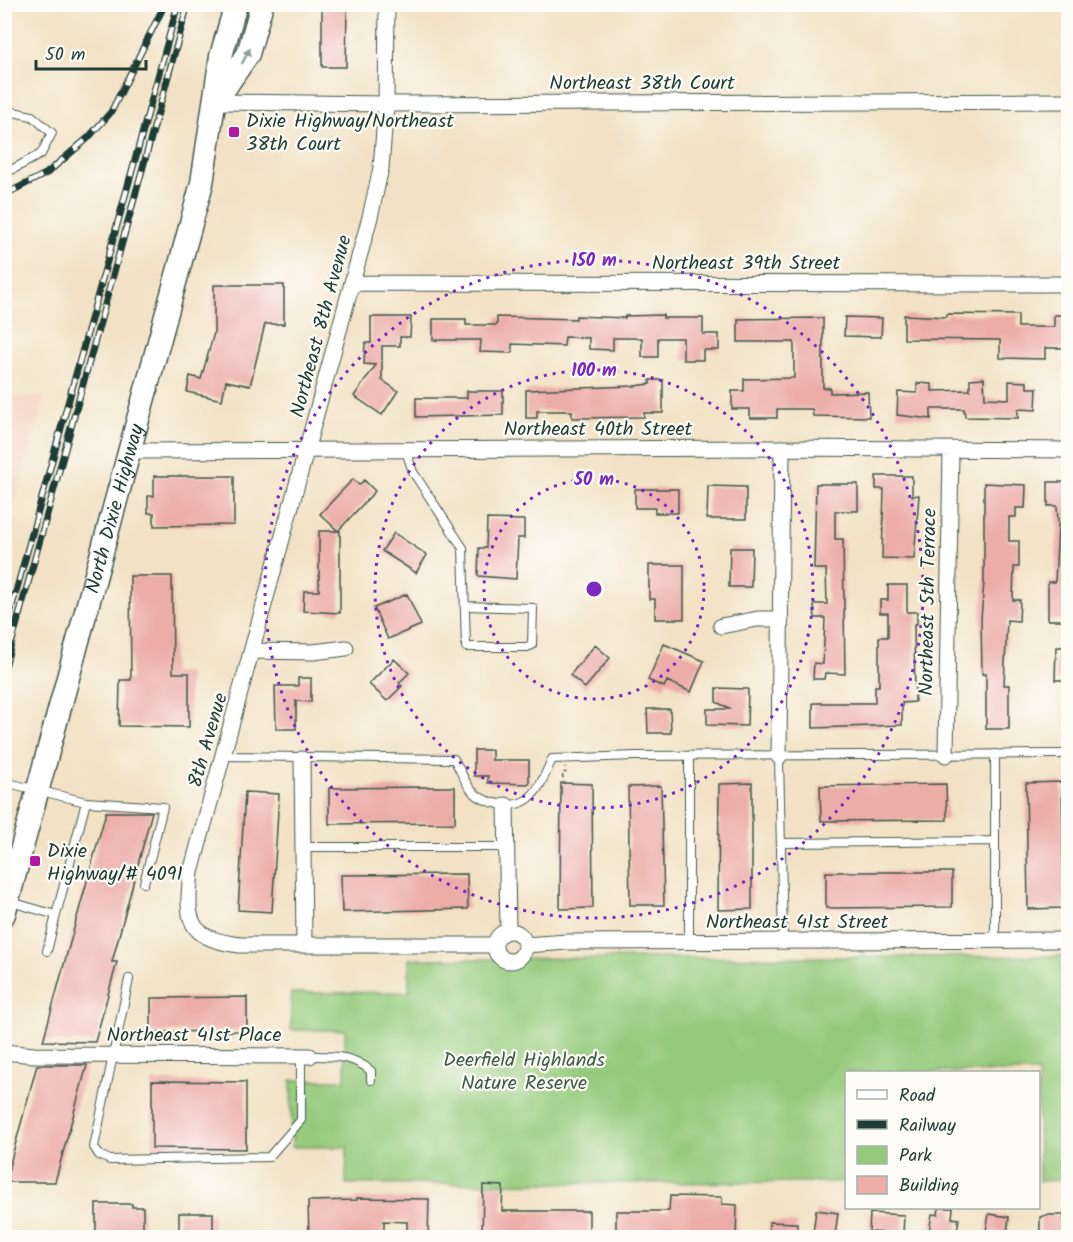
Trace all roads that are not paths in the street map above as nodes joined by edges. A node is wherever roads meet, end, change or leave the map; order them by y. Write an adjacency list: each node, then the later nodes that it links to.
1 (236, 4): 5 (main road, North Dixie Highway)
2 (262, 4): 5 (main road, North Dixie Highway, one-way to 2)
3 (387, 4): 6 (street, Northeast 8th Avenue)
4 (1068, 101): 6 (street, Northeast 38th Court)
5 (216, 102): 6 (street, Northeast 38th Court); 15 (main road, North Dixie Highway)
6 (386, 104): 9 (street, Northeast 8th Avenue)
7 (4, 110): 8 (lane)
8 (4, 174)
9 (352, 283): 10 (street, Northeast 39th Street); 16 (street, Northeast 8th Avenue)
10 (1068, 284)
11 (782, 448): 12 (street, Northeast 40th Street); 13 (street, Northeast 40th Street); 18 (street)
12 (951, 449): 14 (street, Northeast 40th Street); 24 (street, Northeast 5th Terrace)
13 (406, 450): 16 (street, Northeast 40th Street); 17 (lane)
14 (1068, 450)
15 (128, 451): 16 (street, Northeast 40th Street); 30 (main road, North Dixie Highway)
16 (308, 451): 21 (street, Northeast 8th Avenue)
17 (465, 606): 17 (lane)
18 (781, 619): 19 (street); 27 (street)
19 (721, 626)
20 (346, 648): 21 (street)
21 (253, 651): 25 (street, 8th Avenue)
22 (995, 754): 23 (lane); 24 (lane); 33 (lane)
23 (1068, 754)
24 (946, 755): 27 (lane)
25 (224, 756): 28 (lane); 45 (street, 8th Avenue)
26 (690, 756): 27 (lane); 32 (lane); 44 (lane)
27 (779, 757): 34 (lane)
28 (302, 759): 32 (lane); 35 (street)
29 (4, 782): 30 (lane)
30 (37, 790): 31 (lane); 38 (main road, North Dixie Highway)
31 (86, 802): 37 (lane); 39 (lane)
32 (506, 805): 36 (street)
33 (994, 841): 34 (lane); 43 (lane)
34 (781, 843): 42 (lane)
35 (303, 847): 36 (lane); 45 (street)
36 (507, 847): 40 (street)
37 (144, 884)
38 (6, 908): 39 (lane)
39 (56, 915): 48 (lane)
40 (508, 931): 46 (street); 47 (street)
41 (1068, 940): 43 (street, Northeast 41st Street)
42 (783, 941): 43 (street, Northeast 41st Street); 44 (street, Northeast 41st Street)
43 (995, 941)
44 (689, 942): 47 (street, Northeast 41st Street)
45 (304, 944): 46 (street)
46 (494, 945): 47 (street)
47 (525, 945)
48 (46, 951)
49 (129, 979): 51 (lane)
50 (4, 1052): 51 (street, Northeast 41st Place)
51 (112, 1055): 52 (street, Northeast 41st Place); 52 (lane)
52 (305, 1056): 53 (lane, Northeast 41st Place)
53 (371, 1080)

